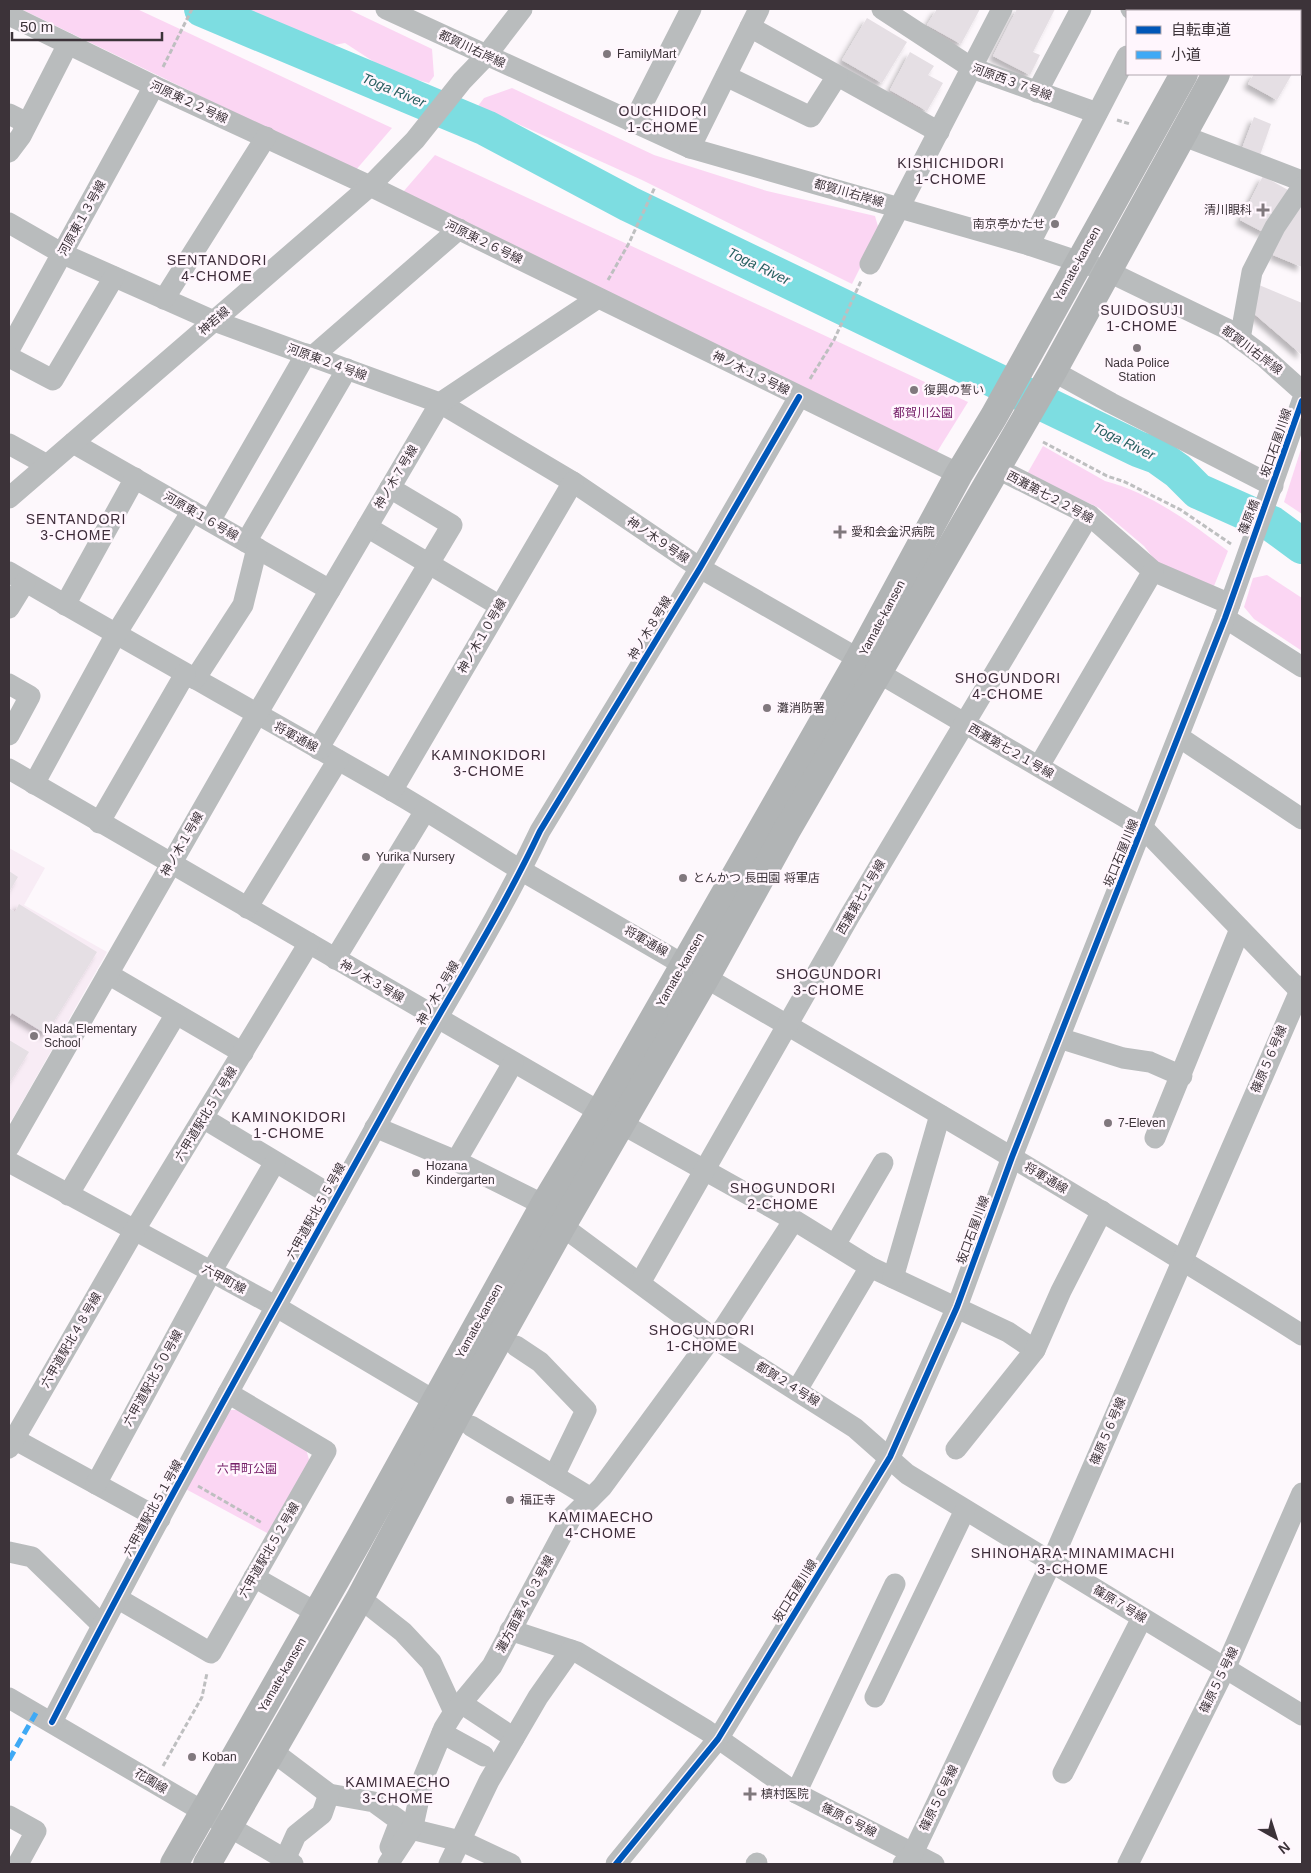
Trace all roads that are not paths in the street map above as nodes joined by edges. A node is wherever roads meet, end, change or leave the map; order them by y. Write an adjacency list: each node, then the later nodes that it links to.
1 (386, 9): 8 (street, 都賀川右岸線)
2 (522, 9): 11 (street)
3 (691, 9): 22 (street)
4 (882, 9): 13 (street, 河原西３７号線)
5 (1002, 9): 13 (street)
6 (1081, 9): 19 (street)
7 (9, 15): 10 (street, 河原東２２号線)
8 (420, 16): 11 (street, 都賀川右岸線)
9 (754, 18): 16 (street); 17 (street)
10 (68, 44): 18 (street, 河原東２２号線); 21 (street)
11 (486, 56): 22 (street, 都賀川右岸線); 29 (street, 神若線)
12 (1126, 58): 20 (street)
13 (972, 68): 19 (street, 河原西３７号線); 23 (street)
14 (1183, 75): 36 (main road, Yamate-kansen)
15 (1215, 75): 24 (main road, Yamate-kansen)
16 (726, 76): 17 (street); 26 (street)
17 (837, 76): 23 (street)
18 (154, 86): 25 (street, 河原東２２号線); 35 (street, 河原東１３号線)
19 (1037, 92): 20 (street, 河原西３７号線)
20 (1097, 113): 34 (street)
21 (18, 118): 27 (street)
22 (633, 123): 26 (street, 都賀川右岸線)
23 (939, 132): 31 (street)
24 (1181, 135): 28 (street); 37 (main road, Yamate-kansen)
25 (266, 138): 29 (street, 河原東２２号線); 41 (street)
26 (690, 148): 31 (street, 都賀川右岸線)
27 (9, 152)
28 (1302, 181)
29 (370, 186): 33 (street, 河原東２６号線); 42 (street, 神若線)
30 (1302, 187): 43 (street)
31 (899, 207): 34 (street, 都賀川右岸線); 38 (street)
32 (9, 223): 35 (street, 河原東２４号線)
33 (459, 229): 40 (street, 河原東２６号線); 45 (street)
34 (1029, 244): 36 (street, 都賀川右岸線)
35 (63, 254): 39 (street, 河原東２４号線); 44 (street, 河原東１３号線)
36 (1078, 262): 37 (street, 都賀川右岸線); 57 (main road, Yamate-kansen)
37 (1107, 271): 43 (street, 都賀川右岸線); 48 (main road, Yamate-kansen)
38 (865, 273)
39 (114, 277): 41 (street, 河原東２４号線); 46 (street)
40 (598, 298): 50 (street, 神ノ木１３号線); 52 (street, 神ノ木７号線)
41 (164, 299): 42 (street, 河原東２４号線)
42 (214, 321): 45 (street, 河原東２４号線); 53 (street, 神若線)
43 (1240, 339): 49 (street, 都賀川右岸線)
44 (9, 350)
45 (309, 355): 47 (street, 河原東２４号線); 64 (street)
46 (9, 358)
47 (347, 369): 52 (street, 河原東２４号線); 66 (street)
48 (1053, 371): 56 (main road, Yamate-kansen); 61 (street)
49 (1302, 391)
50 (799, 397): 57 (street, 神ノ木１３号線); 69 (street, 神ノ木８号線)
51 (1302, 401): 61 (street, 坂口石屋川線)
52 (440, 403): 59 (street, 神ノ木９号線); 60 (street, 神ノ木７号線)
53 (73, 443): 55 (street, 神若線); 58 (street, 河原東１６号線)
54 (9, 444): 55 (street)
55 (47, 465): 62 (street, 神若線)
56 (996, 468): 63 (street, 西灘第七２２号線); 78 (main road, Yamate-kansen)
57 (959, 474): 78 (main road, Yamate-kansen)
58 (135, 478): 64 (street, 河原東１６号線); 73 (street)
59 (573, 482): 69 (street, 神ノ木９号線); 74 (street, 神ノ木１０号線)
60 (390, 488): 65 (street, 神ノ木７号線); 68 (street)
61 (1272, 489): 67 (street, 篠原橋)
62 (9, 498)
63 (1088, 515): 70 (street, 西灘第七２２号線); 83 (street, 西灘第七１号線)
64 (201, 516): 66 (street, 河原東１６号線); 77 (street)
65 (367, 527): 68 (street); 72 (street, 神ノ木７号線)
66 (251, 545): 72 (street, 河原東１６号線); 80 (street)
67 (1241, 548): 76 (street, 坂口石屋川線)
68 (429, 564): 74 (street); 86 (street)
69 (700, 568): 78 (street, 神ノ木９号線); 97 (street, 神ノ木８号線)
70 (1153, 571): 76 (street, 西灘第七２２号線); 88 (street)
71 (17, 577): 73 (street, 将軍通線); 75 (street)
72 (330, 590): 82 (street, 神ノ木７号線)
73 (65, 605): 77 (street, 将軍通線)
74 (500, 606): 91 (street, 神ノ木１０号線)
75 (9, 608)
76 (1227, 611): 79 (street, 西灘第七２２号線); 85 (street, 坂口石屋川線)
77 (116, 634): 80 (street, 将軍通線); 90 (street)
78 (869, 666): 83 (street, 西灘第七２１号線); 102 (main road, Yamate-kansen); 104 (main road, Yamate-kansen)
79 (1302, 666)
80 (190, 676): 82 (street, 将軍通線); 94 (street)
81 (9, 684): 84 (street)
82 (257, 714): 86 (street, 将軍通線); 96 (street, 神ノ木１号線)
83 (964, 723): 88 (street, 西灘第七２１号線); 108 (street, 西灘第七１号線)
84 (9, 735)
85 (1179, 737): 93 (street); 95 (street, 坂口石屋川線)
86 (318, 749): 87 (street, 将軍通線)
87 (338, 760): 91 (street, 将軍通線); 98 (street)
88 (1040, 766): 95 (street, 西灘第七２１号線)
89 (9, 769): 90 (street, 神ノ木３号線)
90 (34, 784): 94 (street, 神ノ木３号線)
91 (392, 791): 92 (street, 将軍通線)
92 (425, 810): 97 (street, 将軍通線); 101 (street)
93 (1302, 819)
94 (99, 823): 96 (street, 神ノ木３号線)
95 (1143, 828): 99 (street, 西灘第七２１号線); 109 (street, 坂口石屋川線)
96 (170, 864): 98 (street, 神ノ木３号線); 103 (street, 神ノ木１号線)
97 (522, 870): 102 (street, 将軍通線); 107 (street, 神ノ木２号線)
98 (247, 908): 100 (street, 神ノ木３号線)
99 (1240, 929): 105 (street, 西灘第七２１号線); 112 (street)
100 (309, 944): 101 (street, 神ノ木３号線); 110 (street)
101 (335, 959): 107 (street, 神ノ木３号線)
102 (684, 963): 104 (street, 将軍通線); 115 (main road, Yamate-kansen)
103 (108, 974): 106 (street, 六甲道駅北５７号線); 118 (street, 神ノ木１号線)
104 (706, 977): 108 (street, 将軍通線); 115 (main road, Yamate-kansen)
105 (1301, 990): 133 (street, 篠原５６号線)
106 (176, 1014): 110 (street, 六甲道駅北５７号線); 125 (street)
107 (436, 1018): 111 (street, 神ノ木３号線); 116 (street, 神ノ木２号線)
108 (788, 1025): 113 (street, 将軍通線); 124 (street, 西灘第七１号線)
109 (1059, 1038): 112 (street); 119 (street, 坂口石屋川線)
110 (243, 1053): 114 (street, 六甲道駅北５７号線)
111 (513, 1063): 115 (street, 神ノ木３号線); 120 (street)
112 (1182, 1076): 117 (street)
113 (940, 1115): 119 (street, 将軍通線); 136 (street)
114 (203, 1118): 122 (street); 131 (street, 六甲道駅北５７号線)
115 (611, 1118): 124 (street, 神ノ木３号線); 127 (main road, Yamate-kansen); 130 (main road, Yamate-kansen)
116 (376, 1127): 120 (street); 126 (street, 六甲道駅北５５号線)
117 (1156, 1138)
118 (9, 1147)
119 (1012, 1157): 128 (street, 将軍通線); 139 (street, 坂口石屋川線)
120 (456, 1161): 127 (street)
121 (9, 1162): 125 (street, 六甲町線)
122 (275, 1162): 126 (street); 135 (street, 六甲道駅北５０号線)
123 (883, 1163): 132 (street)
124 (705, 1170): 129 (street, 神ノ木３号線); 137 (street, 西灘第七１号線)
125 (68, 1195): 131 (street, 六甲町線)
126 (336, 1198): 138 (street, 六甲道駅北５５号線)
127 (544, 1205): 146 (main road, Yamate-kansen)
128 (1102, 1212): 133 (street, 将軍通線); 143 (street)
129 (794, 1220): 132 (street, 神ノ木３号線); 141 (street, 灘方面第４６３号線)
130 (562, 1226): 137 (street, 都賀２４号線); 162 (main road, Yamate-kansen)
131 (134, 1231): 135 (street, 六甲町線); 148 (street, 六甲道駅北４８号線)
132 (835, 1245): 134 (street, 神ノ木３号線)
133 (1182, 1260): 140 (street, 将軍通線); 158 (street, 篠原５６号線)
134 (870, 1267): 136 (street, 神ノ木３号線); 144 (street)
135 (211, 1272): 138 (street, 六甲町線); 152 (street, 六甲道駅北５０号線)
136 (893, 1278): 139 (street, 神ノ木３号線)
137 (640, 1283): 141 (street, 都賀２４号線)
138 (275, 1306): 145 (street, 六甲道駅北５１号線); 146 (street, 六甲町線)
139 (957, 1307): 143 (street, 神ノ木３号線); 150 (street, 坂口石屋川線)
140 (1302, 1336)
141 (712, 1337): 144 (street, 都賀２４号線); 154 (street, 灘方面第４６３号線)
142 (516, 1346): 151 (street)
143 (1035, 1350): 149 (street)
144 (797, 1390): 150 (street, 都賀２４号線)
145 (228, 1393): 156 (street, 六甲道駅北５１号線); 159 (street, 六甲道駅北５２号線)
146 (435, 1401): 163 (main road, Yamate-kansen)
147 (471, 1426): 151 (street)
148 (11, 1444): 152 (street)
149 (956, 1449)
150 (890, 1458): 155 (street, 篠原７号線); 176 (street, 坂口石屋川線)
151 (554, 1476): 154 (street)
152 (96, 1484): 156 (street)
153 (1302, 1493): 168 (street, 篠原５５号線)
154 (591, 1498): 166 (street, 灘方面第４６３号線)
155 (965, 1510): 158 (street, 篠原７号線); 169 (street)
156 (160, 1519): 161 (street, 六甲道駅北５１号線)
157 (9, 1552): 165 (street)
158 (1051, 1563): 164 (street, 篠原７号線); 187 (street, 篠原５６号線)
159 (254, 1577): 161 (street, 六甲道駅北５２号線); 163 (street)
160 (894, 1584): 180 (street)
161 (117, 1598): 165 (street, 六甲道駅北５１号線)
162 (360, 1598): 171 (street); 177 (main road, Yamate-kansen)
163 (317, 1613): 182 (main road, Yamate-kansen)
164 (1142, 1618): 168 (street, 篠原７号線); 179 (street)
165 (102, 1625): 173 (street, 六甲道駅北５１号線)
166 (510, 1630): 167 (street, 篠原６号線); 171 (street, 灘方面第４６３号線)
167 (571, 1650): 175 (street); 176 (street, 篠原６号線)
168 (1225, 1668): 172 (street, 篠原７号線); 197 (street, 篠原５５号線)
169 (875, 1697)
170 (9, 1698): 173 (street, 花園線)
171 (458, 1707): 174 (street, 灘方面第４６３号線); 175 (street)
172 (1302, 1715)
173 (52, 1722): 182 (street, 花園線)
174 (442, 1733): 178 (street); 185 (street, 灘方面第４６３号線)
175 (514, 1738): 186 (street)
176 (718, 1739): 180 (street, 篠原６号線); 195 (street, 坂口石屋川線)
177 (272, 1751): 181 (street); 184 (main road, Yamate-kansen)
178 (484, 1756)
179 (1062, 1773)
180 (796, 1793): 187 (street, 篠原６号線)
181 (329, 1794): 188 (street); 192 (street)
182 (204, 1812): 184 (street, 花園線); 190 (main road, Yamate-kansen)
183 (9, 1816): 189 (street)
184 (229, 1826): 188 (street, 花園線); 191 (main road, Yamate-kansen)
185 (411, 1829): 186 (street); 192 (street, 灘方面第４６３号線)
186 (460, 1842): 193 (street); 194 (street)
187 (908, 1858): 196 (street, 篠原６号線)
188 (287, 1863)
189 (18, 1864)
190 (174, 1864)
191 (207, 1864)
192 (388, 1864)
193 (449, 1864)
194 (511, 1864)
195 (616, 1864)
196 (934, 1864)
197 (1128, 1864)

